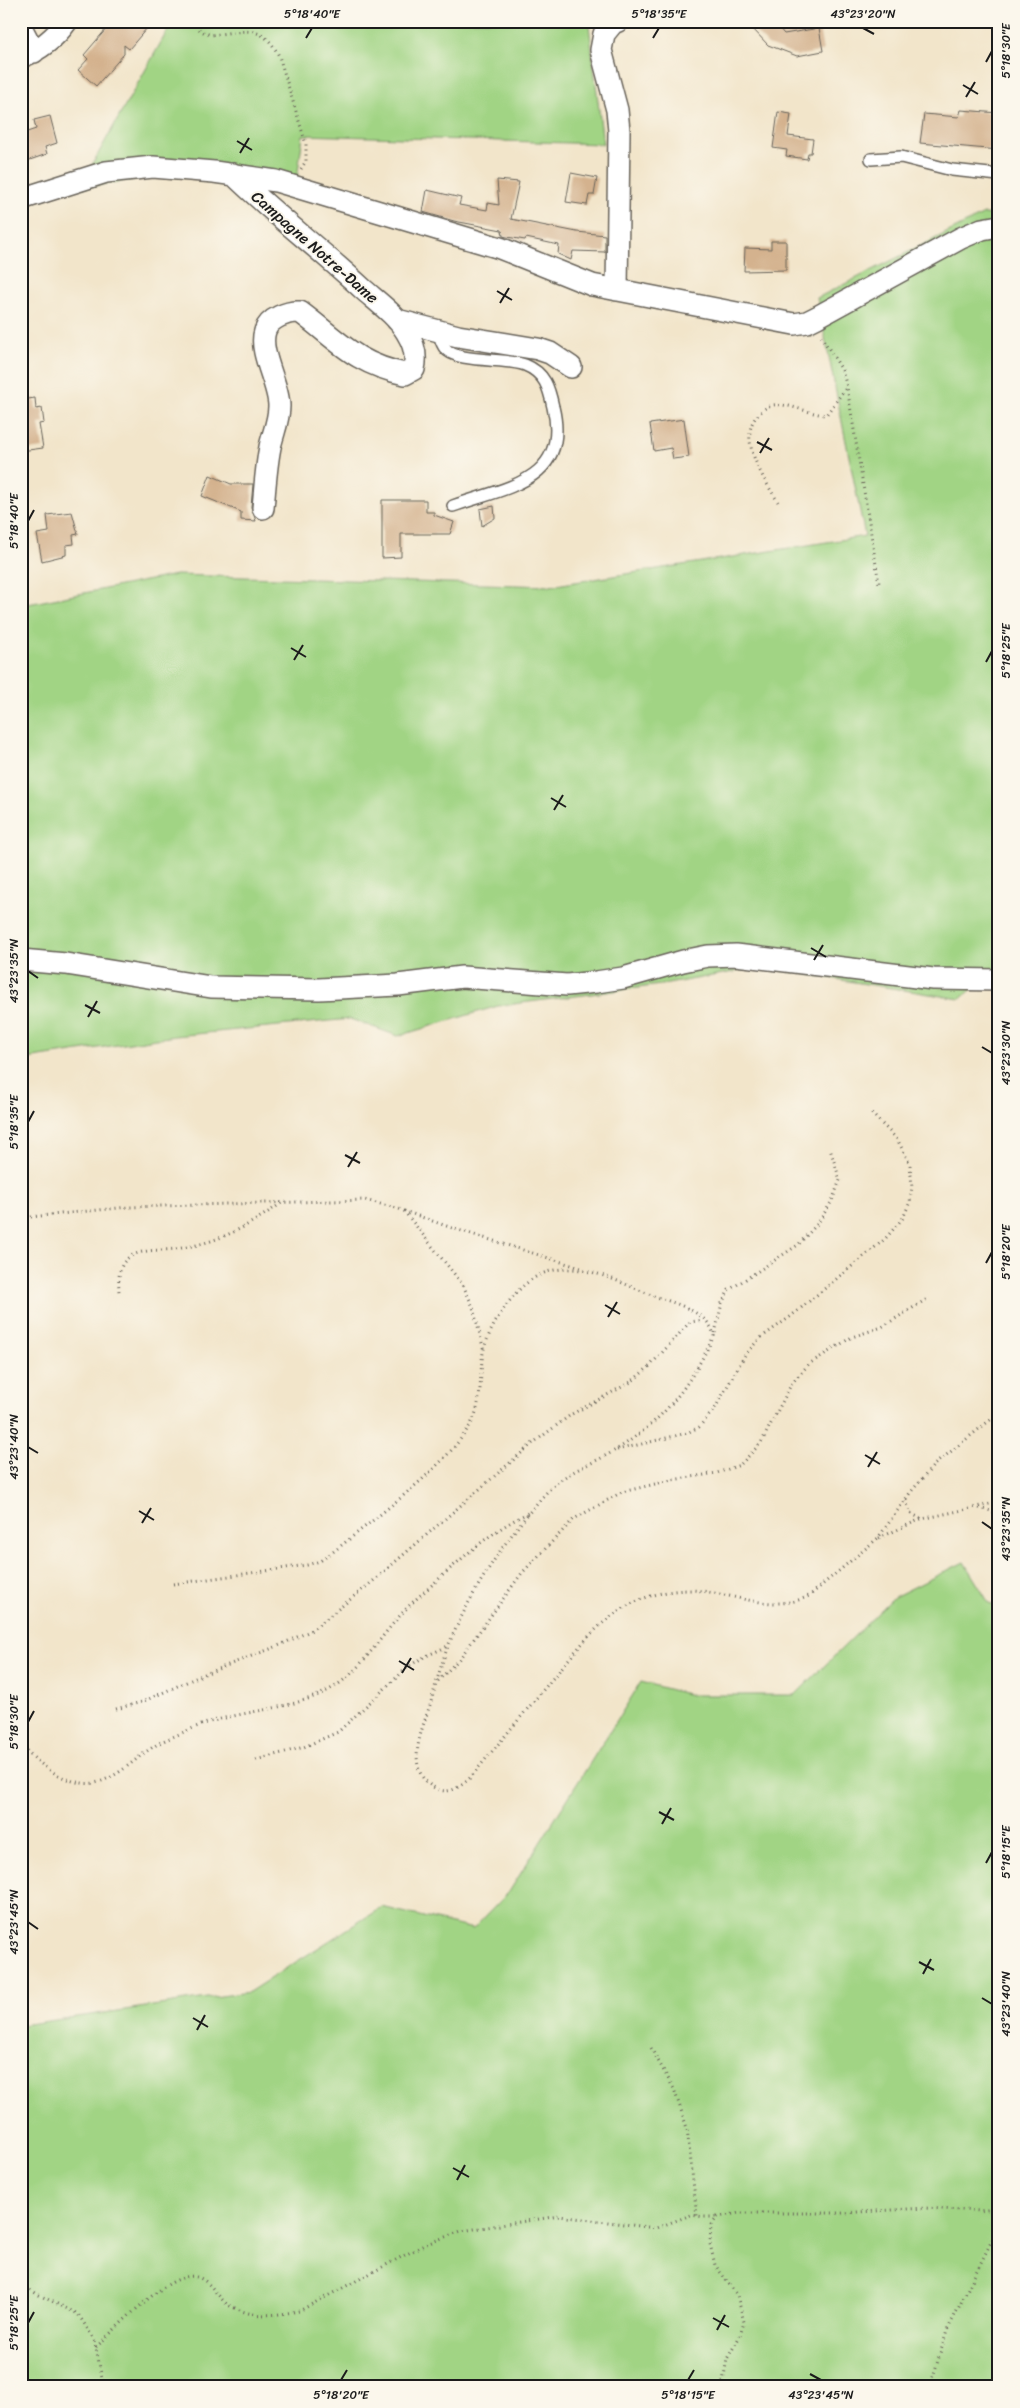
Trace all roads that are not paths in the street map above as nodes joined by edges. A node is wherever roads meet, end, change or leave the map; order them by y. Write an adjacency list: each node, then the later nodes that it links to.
1 (67, 21): 4 (street)
2 (618, 21): 10 (street)
3 (21, 26): 4 (street)
4 (28, 55)
5 (871, 159): 7 (lane)
6 (233, 174): 8 (street); 10 (street); 11 (street, Campagne Notre-Dame)
7 (999, 175)
8 (21, 198)
9 (999, 226): 10 (street)
10 (617, 290)
11 (397, 320): 12 (street, Campagne Notre-Dame); 15 (street, Campagne Notre-Dame)
12 (438, 331): 13 (street, Campagne Notre-Dame); 14 (lane)
13 (571, 368)
14 (453, 506)
15 (263, 508)
16 (21, 960): 18 (street)
17 (999, 980): 18 (street)
18 (970, 981): 19 (lane)
19 (999, 988)

